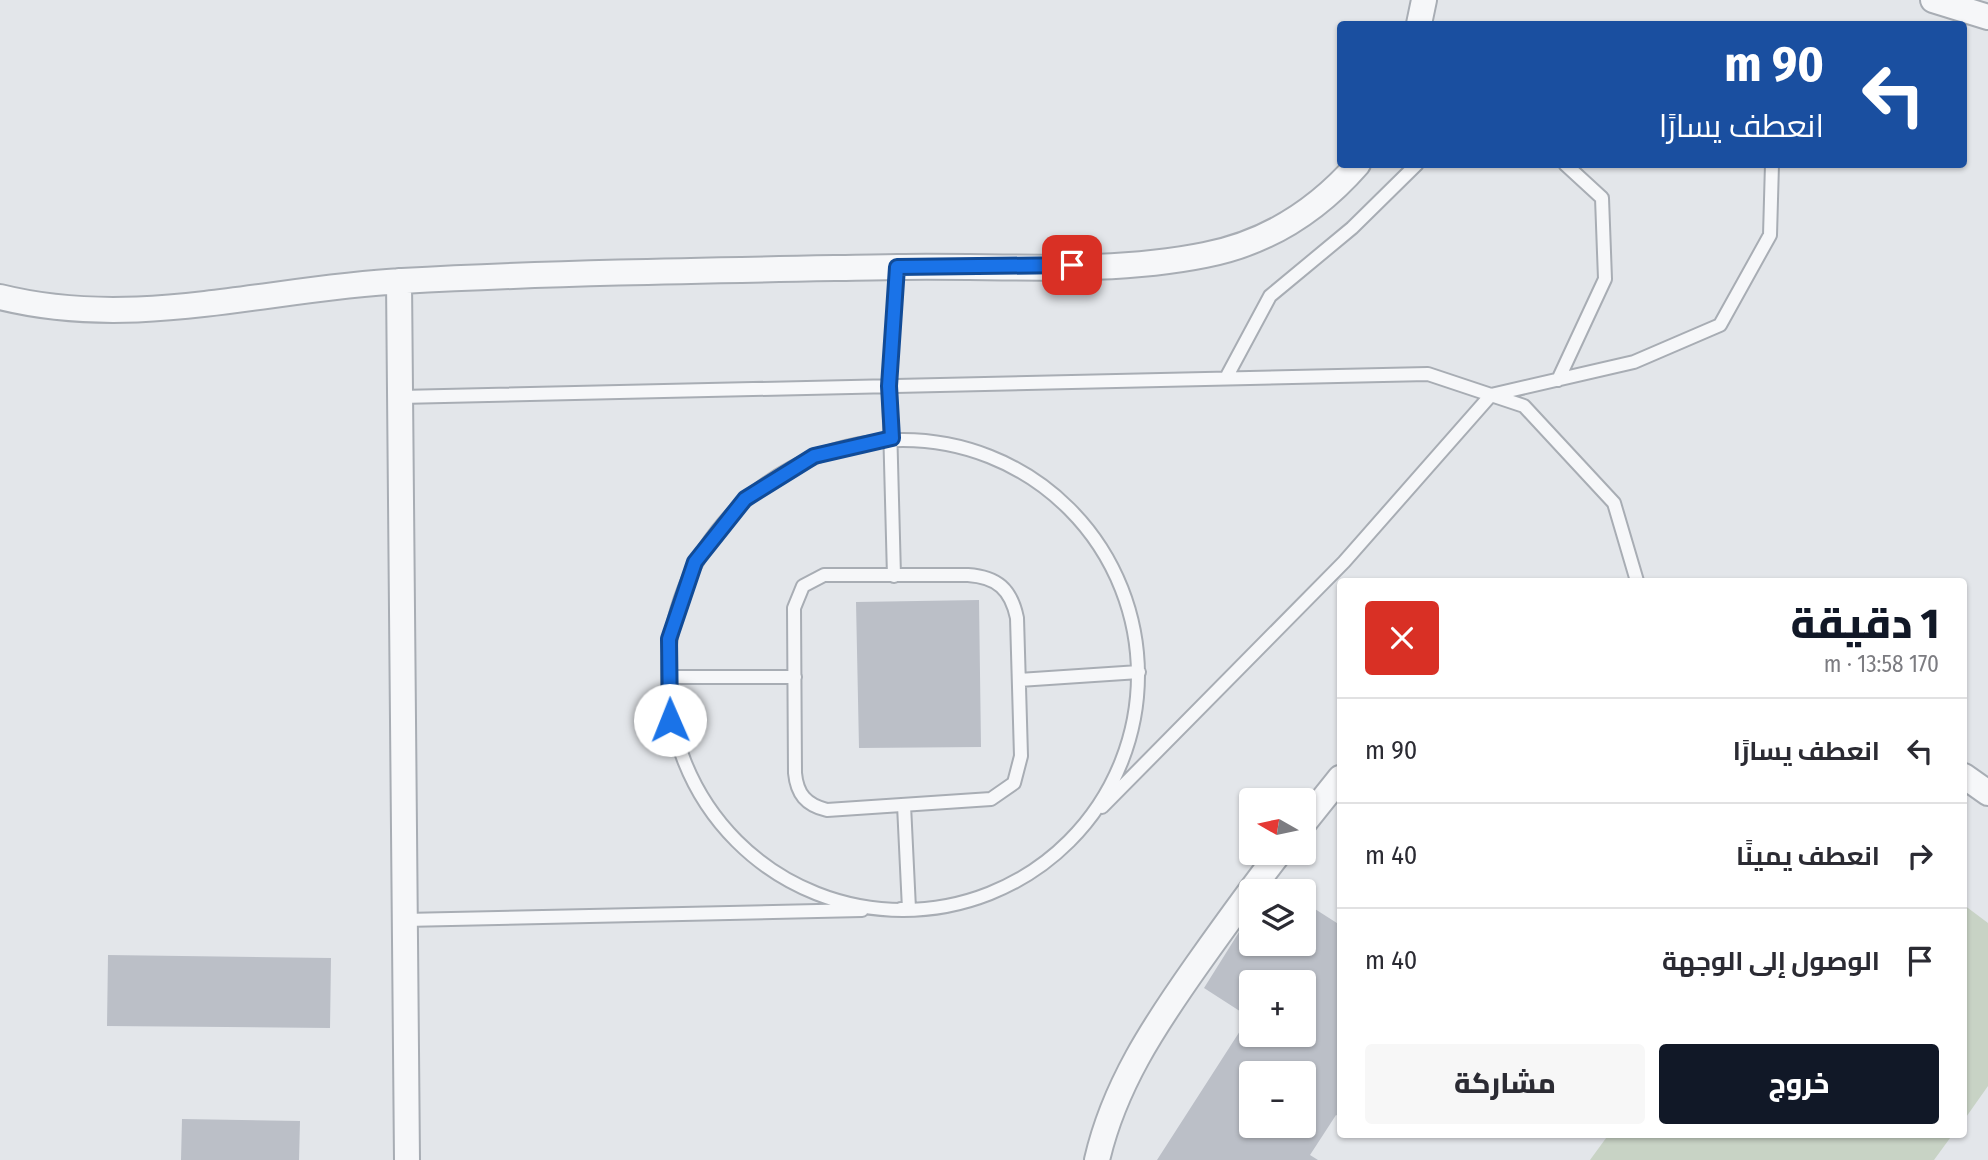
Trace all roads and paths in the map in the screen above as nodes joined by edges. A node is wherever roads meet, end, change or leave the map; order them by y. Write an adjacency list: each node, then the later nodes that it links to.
1 (1424, 0): 4 (street)
2 (1933, 0): 3 (street)
3 (1988, 17)
4 (1420, 21)
5 (1354, 168): 9 (street)
6 (1413, 168): 12 (lane)
7 (1569, 168): 13 (lane)
8 (1772, 168): 13 (lane)
9 (897, 267): 10 (street); 14 (lane)
10 (399, 281): 11 (street); 16 (street)
11 (0, 297)
12 (1226, 378): 14 (lane); 15 (lane)
13 (1558, 380): 15 (lane)
14 (889, 386): 16 (lane); 17 (lane)
15 (1492, 395): 19 (lane); 29 (lane)
16 (400, 397): 32 (street)
17 (892, 438): 18 (lane); 20 (lane); 21 (lane)
18 (894, 576): 22 (lane); 23 (lane)
19 (1636, 578)
20 (1139, 672): 23 (lane); 29 (lane)
21 (670, 677): 22 (lane); 31 (lane)
22 (795, 677): 27 (lane)
23 (1019, 680): 27 (lane)
24 (1967, 778): 26 (street)
25 (1337, 782): 28 (street)
26 (1988, 793)
27 (904, 805): 31 (lane)
28 (1316, 808)
29 (1095, 814): 31 (lane)
30 (1270, 865): 34 (street)
31 (909, 909): 32 (lane)
32 (404, 920): 33 (street)
33 (407, 1160)
34 (1097, 1160)

